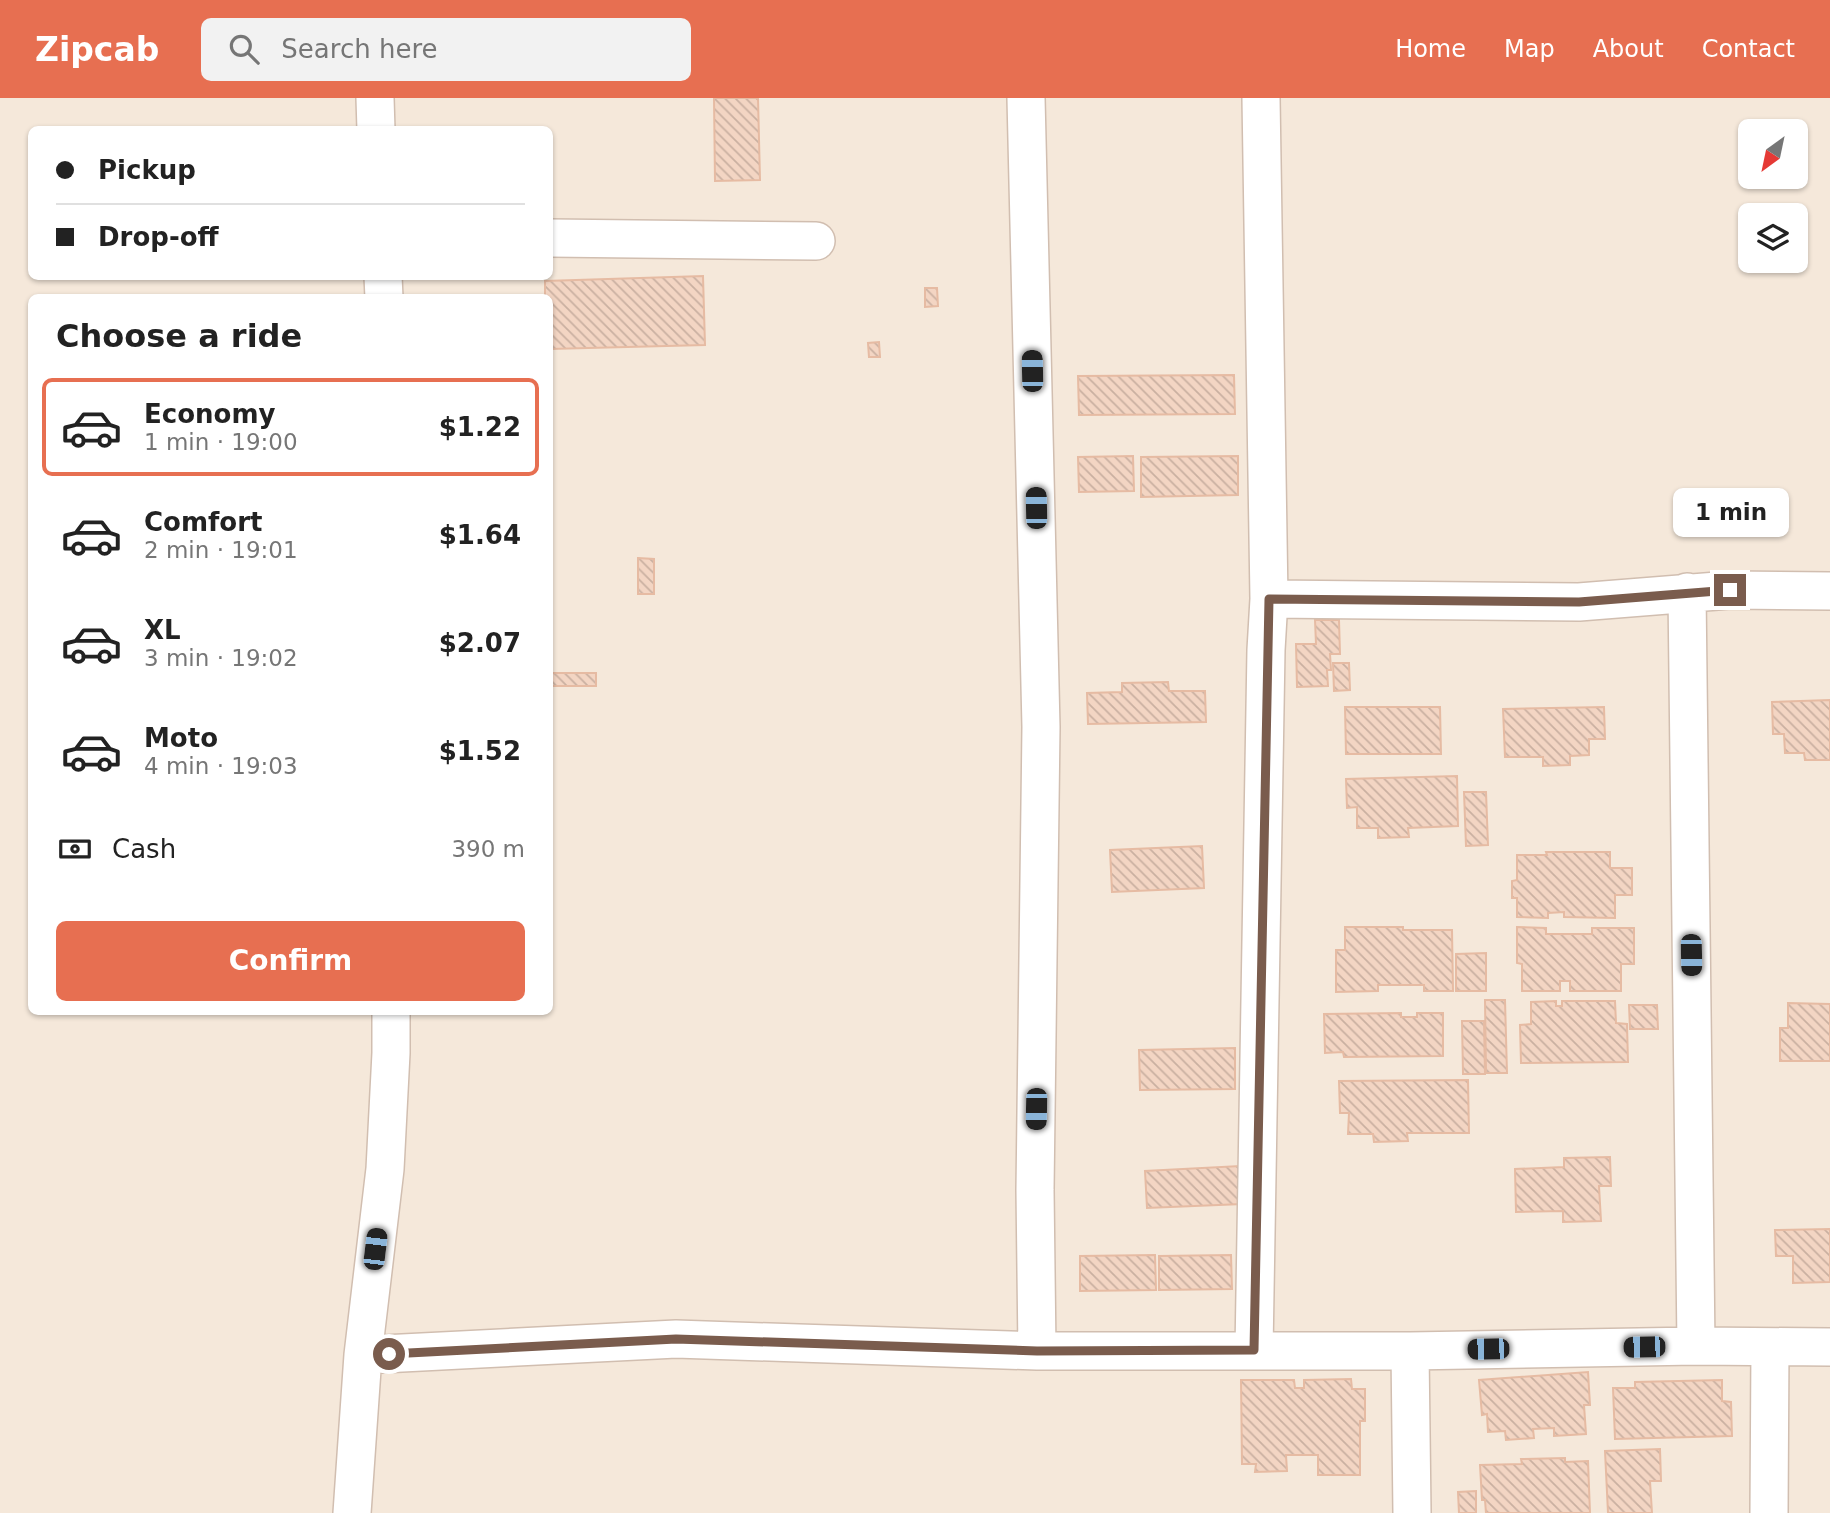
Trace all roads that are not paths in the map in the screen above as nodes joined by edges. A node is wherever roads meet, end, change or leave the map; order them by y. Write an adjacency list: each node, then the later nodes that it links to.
1 (375, 98): 4 (street)
2 (1026, 98): 15 (street)
3 (1261, 98): 9 (street)
4 (376, 126)
5 (553, 238): 6 (street)
6 (816, 242)
7 (1830, 591): 8 (street)
8 (1687, 593): 9 (street); 11 (street)
9 (1269, 599): 14 (street)
10 (391, 1015): 17 (street)
11 (1696, 1346): 12 (street); 16 (street)
12 (1770, 1347): 13 (street); 20 (street)
13 (1830, 1347)
14 (1254, 1350): 15 (street); 16 (street)
15 (1037, 1351): 17 (street)
16 (1410, 1351): 19 (street)
17 (363, 1355): 18 (street)
18 (352, 1513)
19 (1412, 1513)
20 (1769, 1513)

